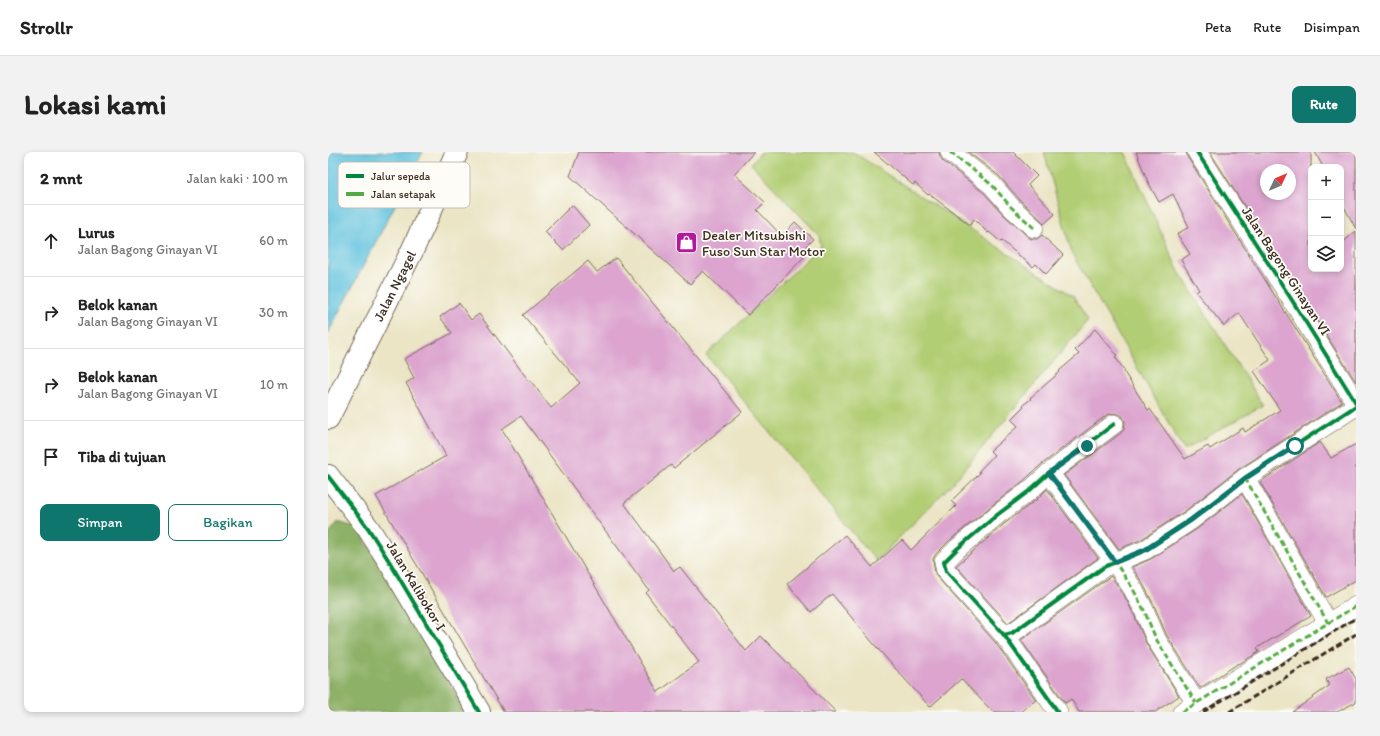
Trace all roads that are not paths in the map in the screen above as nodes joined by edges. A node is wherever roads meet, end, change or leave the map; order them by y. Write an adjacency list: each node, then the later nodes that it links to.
1 (457, 152): 4 (main road, Jalan Ngagel)
2 (950, 152): 6 (street)
3 (1197, 152): 7 (street, Jalan Bagong Ginayan VI)
4 (452, 162)
5 (432, 208): 9 (main road, Jalan Ngagel)
6 (1034, 228)
7 (1356, 403)
8 (1356, 406): 13 (street)
9 (328, 418)
10 (1114, 424): 11 (street)
11 (1049, 473): 14 (street); 17 (street)
12 (328, 476): 19 (main road, Jalan Kalibokor I)
13 (1246, 478): 14 (street); 16 (street)
14 (1115, 562): 17 (street); 18 (street)
15 (1356, 606): 16 (street)
16 (1328, 623): 18 (street)
17 (1004, 636): 20 (street)
18 (1189, 708)
19 (479, 712)
20 (1058, 712)

